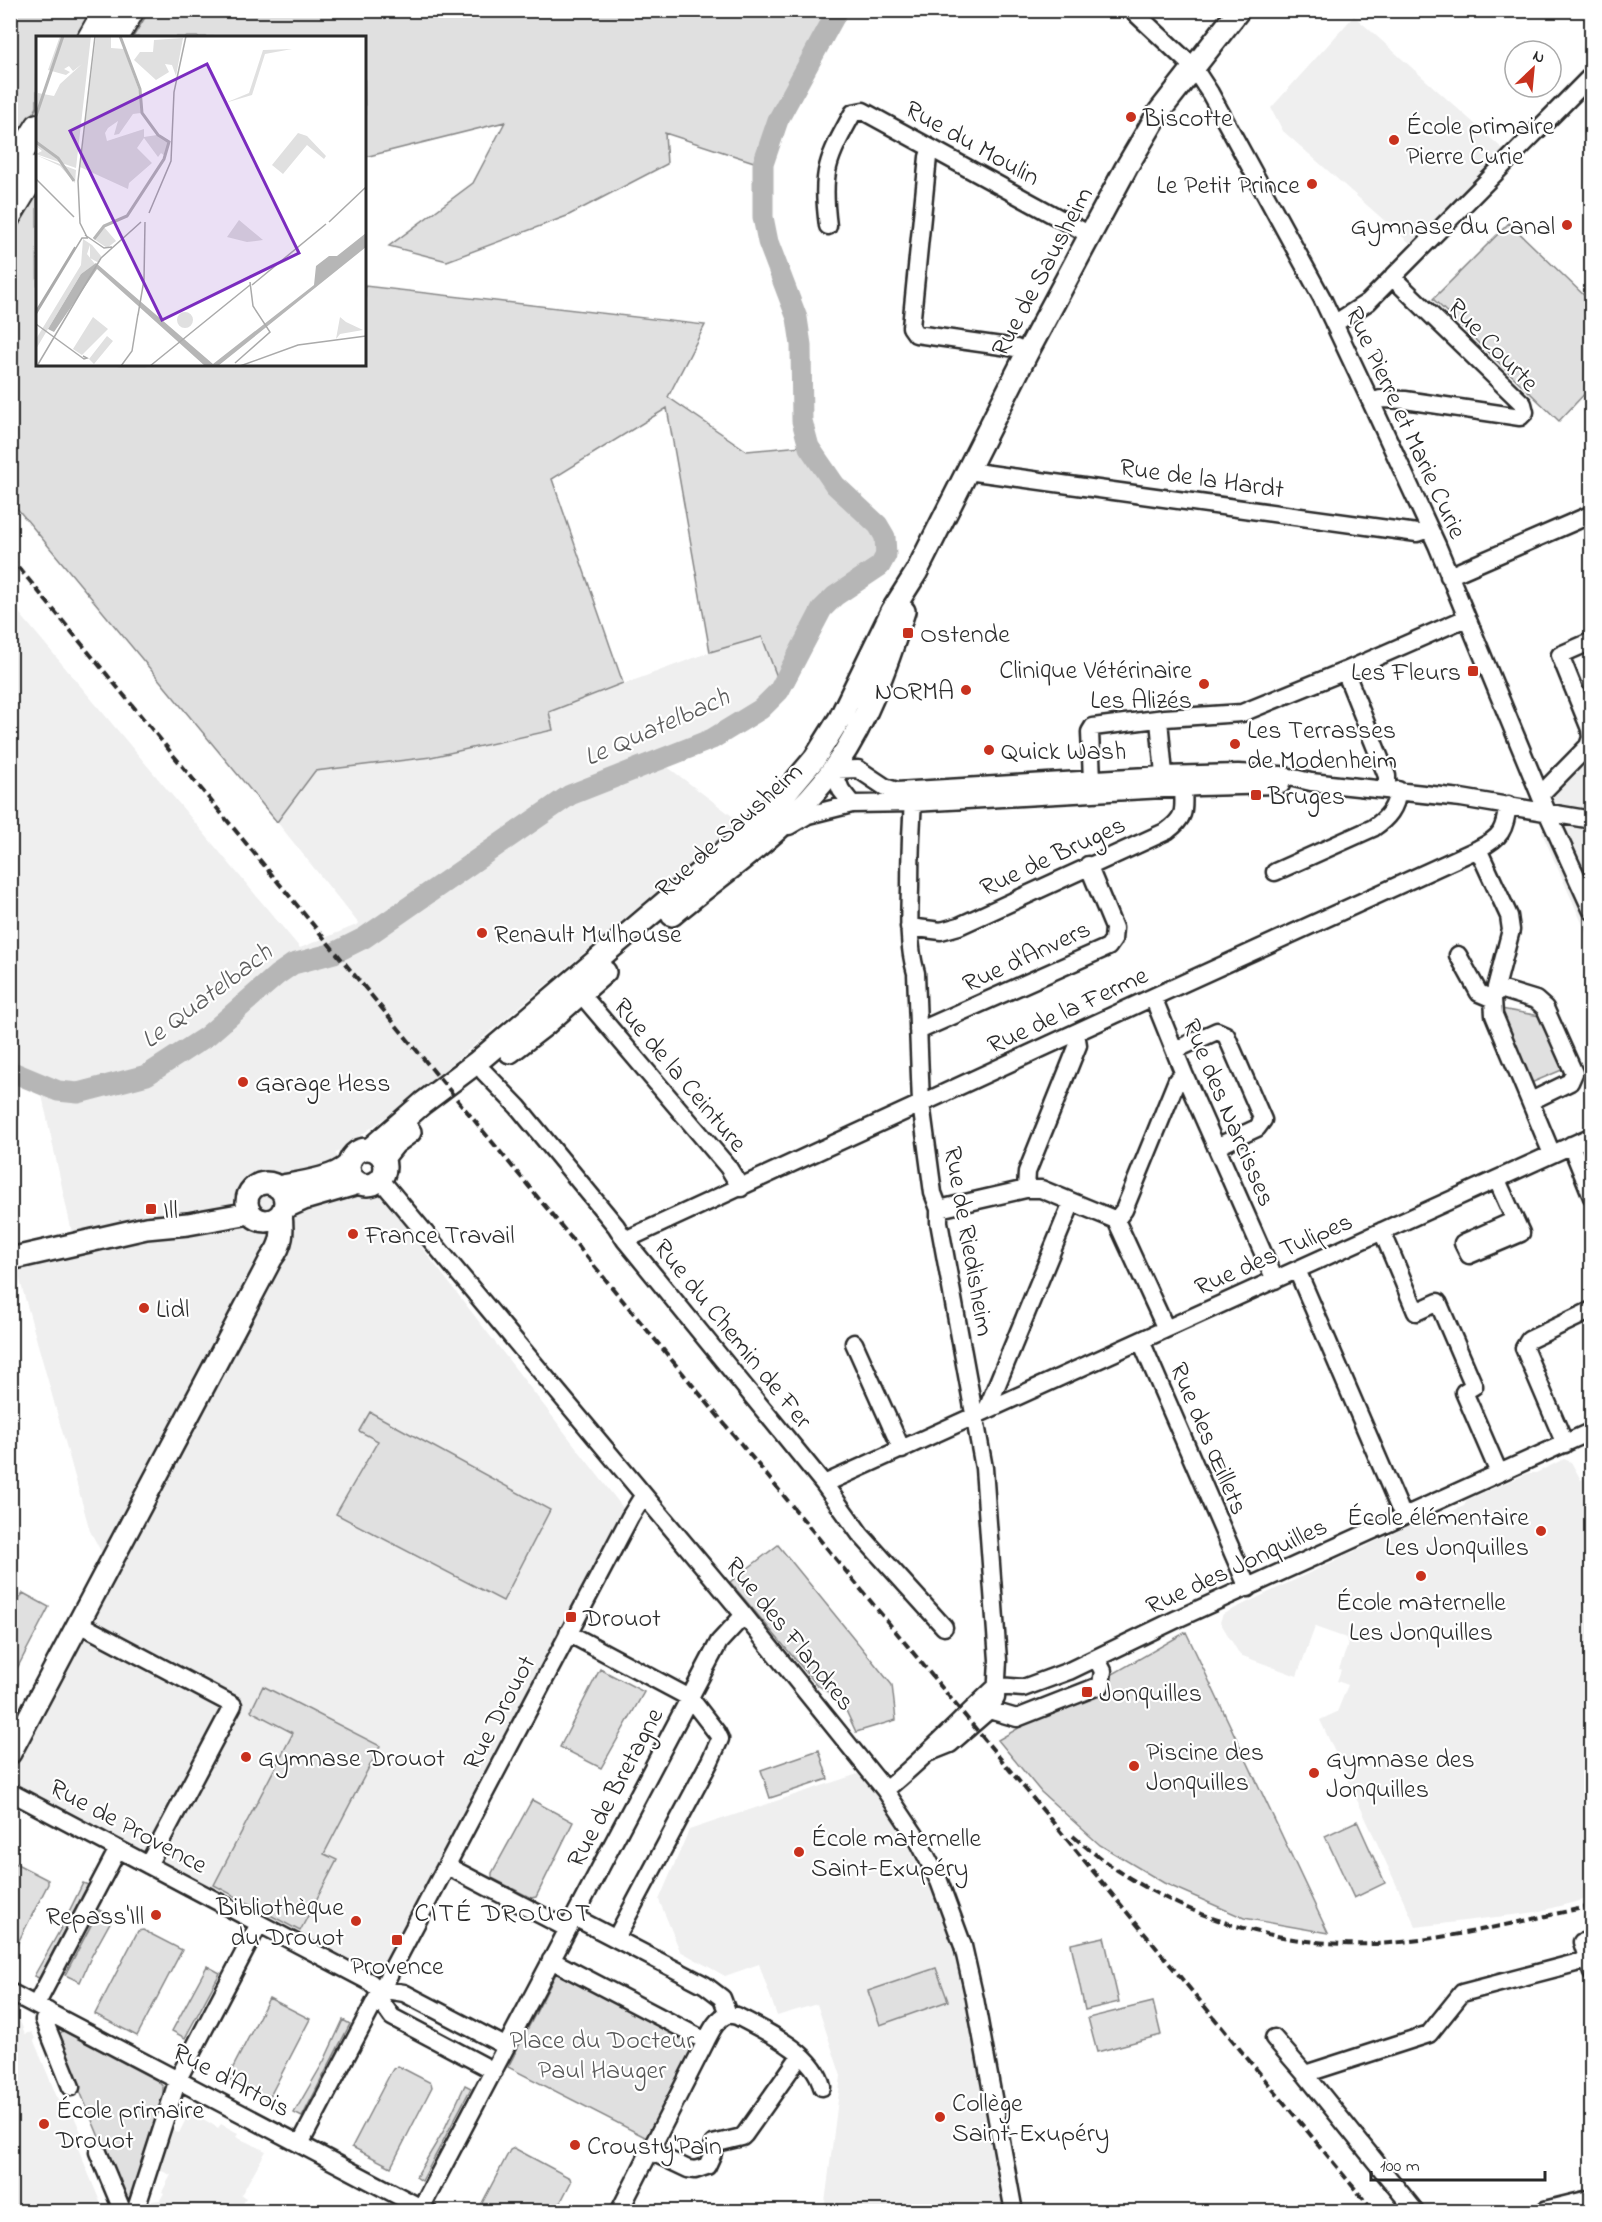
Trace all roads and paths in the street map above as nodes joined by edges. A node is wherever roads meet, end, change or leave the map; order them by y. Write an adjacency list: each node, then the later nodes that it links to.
1 (106, 10): 5 (highway)
2 (132, 10): 6 (highway)
3 (1132, 10): 7 (street, Rue Pierre et Marie Curie)
4 (1239, 10): 7 (main road, Rue de Sausheim)
5 (91, 36)
6 (117, 36)
7 (1193, 67): 15 (main road, Rue de Sausheim); 17 (street, Rue Pierre et Marie Curie)
8 (1592, 75): 16 (street)
9 (36, 129): 11 (highway)
10 (931, 148): 14 (street, Rue du Moulin); 15 (street, Rue du Moulin); 18 (street)
11 (10, 171)
12 (36, 171): 13 (highway)
13 (10, 214)
14 (828, 226)
15 (1090, 235): 18 (main road, Rue de Sausheim)
16 (1392, 277): 17 (street); 19 (street, Rue Courte)
17 (1334, 324): 19 (street, Rue Pierre et Marie Curie)
18 (1027, 353): 20 (main road, Rue de Sausheim)
19 (1371, 402): 22 (street, Rue Pierre et Marie Curie)
20 (968, 469): 22 (street, Rue de la Hardt); 23 (main road, Rue de Sausheim)
21 (1592, 514): 24 (street)
22 (1429, 529): 24 (street, Rue Pierre et Marie Curie)
23 (916, 573): 29 (main road, Rue de Sausheim); 30 (main road, Rue de Sausheim)
24 (1449, 576): 25 (street, Rue Pierre et Marie Curie)
25 (1466, 618): 27 (street); 36 (street, Rue Pierre et Marie Curie)
26 (1592, 641): 36 (street)
27 (1345, 671): 28 (street); 35 (street)
28 (1160, 720): 31 (street); 32 (street)
29 (815, 758): 30 (street, Rue de Sausheim); 49 (main road, Rue de Sausheim)
30 (833, 770): 37 (street); 38 (street); 42 (main road, Rue de Sausheim)
31 (1092, 780): 32 (street); 37 (street)
32 (1164, 782): 33 (street); 34 (street); 37 (street)
33 (1311, 782): 34 (street); 35 (street)
34 (1183, 788): 44 (street, Rue de Bruges)
35 (1393, 789): 39 (street); 45 (street)
36 (1541, 794): 40 (street, Rue Pierre et Marie Curie)
37 (914, 797): 38 (street); 47 (street, Rue de Riedisheim)
38 (852, 804): 42 (street)
39 (1508, 805): 40 (street); 43 (street, Rue de la Ferme)
40 (1547, 812): 41 (street); 46 (street, Rue Pierre et Marie Curie)
41 (1592, 820)
42 (765, 839): 49 (main road, Rue de Sausheim)
43 (1479, 849): 50 (street); 51 (street, Rue de la Ferme)
44 (1088, 866): 47 (street, Rue de Bruges); 52 (street, Rue d'Anvers)
45 (1275, 872)
46 (1590, 898)
47 (909, 927): 52 (street, Rue de Riedisheim)
48 (1458, 955): 50 (street)
49 (576, 988): 55 (main road, Rue de Sausheim); 69 (street, Rue de la Ceinture)
50 (1495, 994): 57 (street); 57 (street)
51 (1153, 997): 53 (street, Rue de la Ferme); 54 (street, Rue des Narcisses)
52 (918, 1030): 58 (street, Rue de Riedisheim)
53 (1076, 1033): 58 (street, Rue de la Ferme); 70 (street)
54 (1174, 1050): 56 (street, Rue des Narcisses); 61 (street)
55 (480, 1067): 62 (main road, Rue de Sausheim); 78 (street, Rue du Chemin de Fer)
56 (1184, 1074): 61 (street, Rue des Narcisses); 75 (street)
57 (1531, 1101): 63 (street)
58 (921, 1103): 69 (street, Rue de la Ferme); 73 (street, Rue de Riedisheim)
59 (1592, 1136): 60 (street, Rue des Tulipes)
60 (1571, 1146): 63 (street, Rue des Tulipes); 71 (street)
61 (1216, 1147): 81 (street, Rue des Narcisses)
62 (376, 1154): 64 (main road); 65 (main road)
63 (1552, 1154): 66 (street, Rue des Tulipes)
64 (349, 1164): 67 (main road); 68 (main road)
65 (380, 1179): 67 (main road); 95 (street, Rue des Flandres)
66 (1497, 1180): 76 (street); 77 (street, Rue des Tulipes)
67 (359, 1183): 74 (main road)
68 (277, 1187): 74 (main road); 74 (main road)
69 (741, 1188): 78 (street, Rue de la Ferme)
70 (1026, 1190): 72 (street); 73 (street)
71 (1592, 1197)
72 (1072, 1202): 75 (street); 86 (street)
73 (939, 1209): 87 (street, Rue de Riedisheim)
74 (266, 1211): 79 (main road); 99 (main road)
75 (1116, 1220): 83 (street)
76 (1515, 1220)
77 (1382, 1231): 80 (street, Rue des Tulipes); 93 (street)
78 (624, 1240): 94 (street, Rue du Chemin de Fer)
79 (10, 1259)
80 (1297, 1270): 81 (street, Rue des Tulipes); 96 (street)
81 (1275, 1280): 83 (street, Rue des Tulipes)
82 (1592, 1310): 91 (street)
83 (1166, 1329): 84 (street, Rue des Tulipes)
84 (1141, 1341): 88 (street, Rue des Tulipes); 97 (street, Rue des Œillets)
85 (854, 1343): 92 (street)
86 (997, 1384): 87 (street); 88 (street); 89 (street)
87 (969, 1386): 89 (street, Rue de Riedisheim)
88 (1014, 1397): 89 (street, Rue des Tulipes)
89 (981, 1413): 92 (street, Rue des Tulipes); 103 (street, Rue de Riedisheim)
90 (1592, 1431): 91 (street, Rue des Jonquilles)
91 (1565, 1444): 93 (street, Rue des Jonquilles)
92 (902, 1450): 94 (street, Rue des Tulipes)
93 (1498, 1473): 97 (street, Rue des Jonquilles)
94 (824, 1484): 100 (street, Rue du Chemin de Fer)
95 (643, 1496): 98 (street, Rue des Flandres); 101 (street, Rue Drouot)
96 (1399, 1507)
97 (1248, 1588): 102 (street, Rue des Jonquilles)
98 (744, 1615): 104 (street, Rue de Bretagne); 108 (street, Rue des Flandres)
99 (78, 1623): 107 (main road); 111 (street)
100 (944, 1627)
101 (568, 1633): 104 (street); 112 (street, Rue Drouot)
102 (1096, 1658): 103 (street, Rue des Jonquilles); 105 (street)
103 (998, 1686): 105 (street, Rue de Riedisheim); 106 (street)
104 (690, 1698): 113 (street, Rue de Bretagne); 115 (street)
105 (989, 1710): 106 (street)
106 (930, 1752): 108 (street)
107 (10, 1753)
108 (885, 1790): 136 (street, Rue des Flandres)
109 (10, 1791): 110 (street, Rue de Provence)
110 (118, 1849): 111 (street, Rue de Provence); 121 (street)
111 (148, 1864): 114 (street, Rue de Provence)
112 (447, 1866): 113 (street); 120 (street, Rue Drouot)
113 (571, 1923): 115 (street); 117 (street, Rue de Bretagne)
114 (259, 1924): 120 (street, Rue de Provence); 129 (street)
115 (616, 1938): 122 (street)
116 (1582, 1942): 118 (street)
117 (551, 1960): 124 (street); 125 (street, Rue de Bretagne)
118 (1589, 1967): 128 (street)
119 (10, 1992): 121 (street, Rue d'Artois)
120 (380, 1992): 125 (street, Rue de Provence); 127 (street, Rue de Provence); 132 (street, Rue Drouot)
121 (42, 2008): 129 (street, Rue d'Artois); 131 (street)
122 (728, 2014): 124 (street); 126 (street)
123 (1274, 2038): 128 (street)
124 (706, 2041): 133 (street)
125 (505, 2046): 127 (street, Rue de Bretagne)
126 (800, 2056): 130 (street); 133 (street)
127 (494, 2071): 137 (street, Rue de Bretagne)
128 (1305, 2074): 141 (street)
129 (178, 2079): 132 (street, Rue d'Artois); 139 (street)
130 (822, 2086)
131 (71, 2087)
132 (300, 2144): 137 (street, Rue d'Artois)
133 (650, 2151): 140 (street)
134 (98, 2152): 138 (street)
135 (1592, 2201): 142 (main road)
136 (1011, 2207)
137 (423, 2210)
138 (123, 2211)
139 (135, 2211)
140 (619, 2211)
141 (1416, 2211)
142 (1547, 2211)

